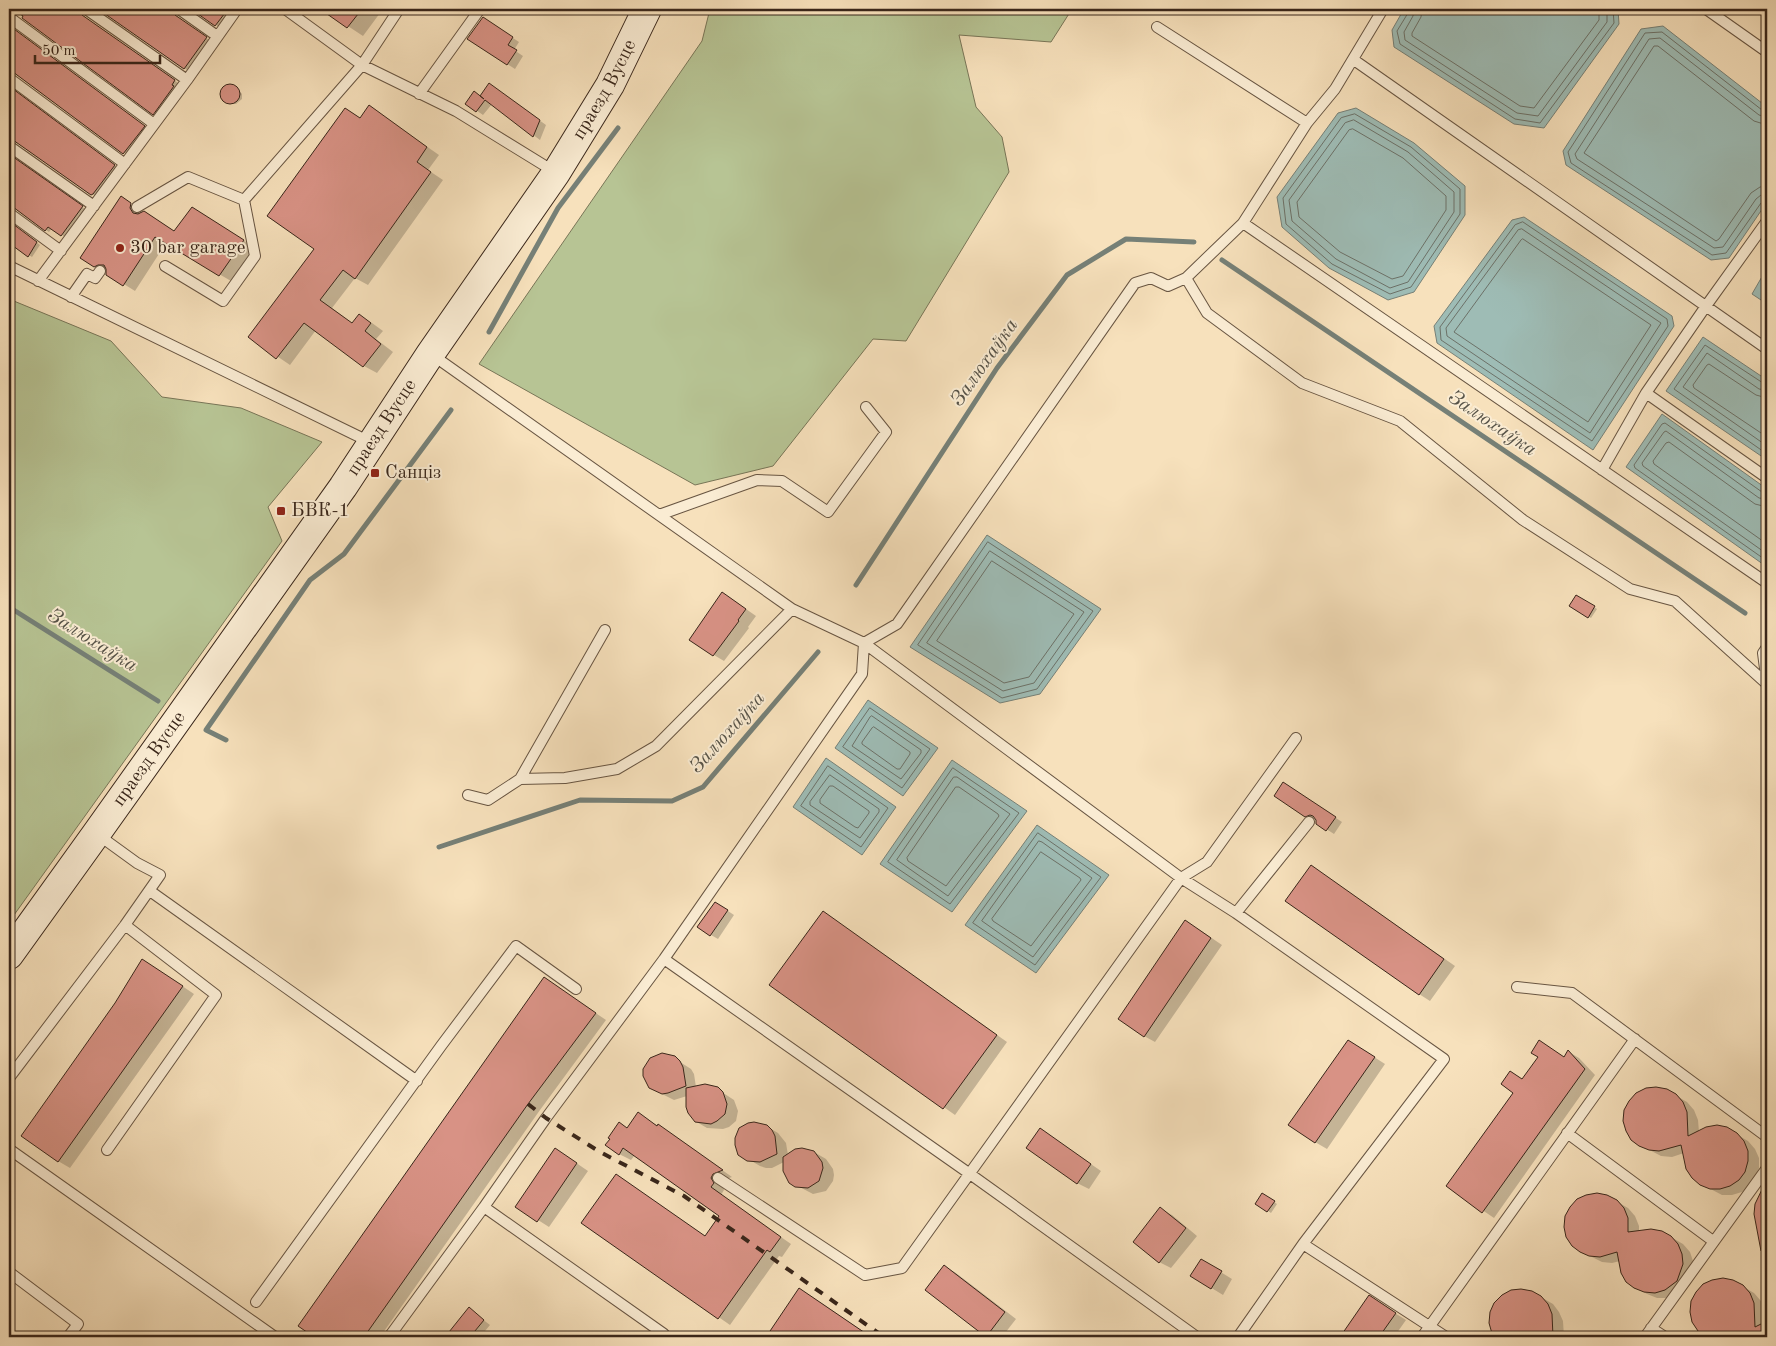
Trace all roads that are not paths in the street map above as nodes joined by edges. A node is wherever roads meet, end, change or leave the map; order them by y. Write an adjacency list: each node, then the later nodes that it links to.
1 (86, 9): 17 (lane)
2 (179, 9): 12 (lane)
3 (237, 9): 12 (lane)
4 (285, 9): 15 (lane)
5 (400, 9): 15 (lane)
6 (480, 9): 18 (lane)
7 (647, 9): 23 (street, праезд Вусце)
8 (1383, 9): 14 (lane)
9 (1706, 9): 13 (lane)
10 (9, 17): 20 (lane)
11 (1157, 27): 19 (lane)
12 (218, 36): 17 (lane)
13 (1767, 52)
14 (1354, 60): 19 (lane); 37 (lane)
15 (362, 65): 18 (lane); 24 (lane)
16 (9, 78): 22 (lane)
17 (187, 80): 20 (lane)
18 (419, 94): 23 (lane)
19 (1307, 123): 29 (lane)
20 (154, 124): 22 (lane)
21 (9, 146): 25 (lane)
22 (125, 164): 25 (lane)
23 (556, 173): 39 (street, праезд Вусце)
24 (244, 200): 26 (lane); 32 (lane)
25 (94, 206): 30 (lane)
26 (137, 207)
27 (9, 213): 30 (lane)
28 (1767, 221): 37 (lane)
29 (1243, 223): 34 (lane); 43 (lane)
30 (61, 251): 35 (lane)
31 (9, 266): 35 (lane)
32 (165, 266)
33 (100, 271): 36 (lane)
34 (1186, 278): 49 (lane); 51 (lane)
35 (38, 281): 36 (lane)
36 (71, 297): 42 (lane)
37 (1706, 306): 38 (lane); 40 (lane)
38 (1767, 349)
39 (431, 353): 42 (street, праезд Вусце); 45 (lane)
40 (1646, 393): 43 (lane); 44 (lane)
41 (866, 407): 45 (lane)
42 (373, 444): 56 (street, праезд Вусце)
43 (1602, 470): 46 (lane)
44 (1767, 478)
45 (659, 515): 47 (lane)
46 (1767, 583)
47 (792, 609): 49 (lane); 53 (lane)
48 (605, 630): 53 (lane)
49 (864, 643): 57 (lane); 62 (lane)
50 (1767, 647): 51 (lane)
51 (1767, 684)
52 (1296, 738): 57 (lane)
53 (520, 779): 54 (lane)
54 (468, 795)
55 (1309, 822): 59 (lane)
56 (96, 834): 58 (lane); 61 (street, праезд Вусце)
57 (1181, 878): 59 (lane); 73 (lane)
58 (150, 891): 60 (lane); 67 (lane)
59 (1236, 913): 77 (lane)
60 (126, 925): 66 (lane); 71 (lane)
61 (9, 955)
62 (664, 959): 73 (lane); 75 (lane)
63 (1517, 986): 65 (lane)
64 (576, 989): 67 (lane)
65 (1635, 1039): 68 (lane); 69 (lane)
66 (9, 1078)
67 (417, 1081): 79 (lane)
68 (1567, 1133): 76 (lane); 80 (lane)
69 (1767, 1137)
70 (9, 1149): 83 (lane)
71 (107, 1150)
72 (1767, 1168): 76 (lane)
73 (970, 1174): 74 (lane); 86 (lane)
74 (718, 1178)
75 (484, 1207): 84 (lane); 85 (lane)
76 (1713, 1241): 81 (lane)
77 (1303, 1244): 80 (lane); 87 (lane)
78 (9, 1272): 82 (lane)
79 (256, 1302)
80 (1430, 1326): 88 (lane); 89 (lane)
81 (1651, 1328): 90 (lane); 91 (lane)
82 (68, 1337)
83 (275, 1337)
84 (389, 1337)
85 (664, 1337)
86 (1197, 1337)
87 (1238, 1337)
88 (1422, 1337)
89 (1446, 1337)
90 (1645, 1337)
91 (1665, 1337)

